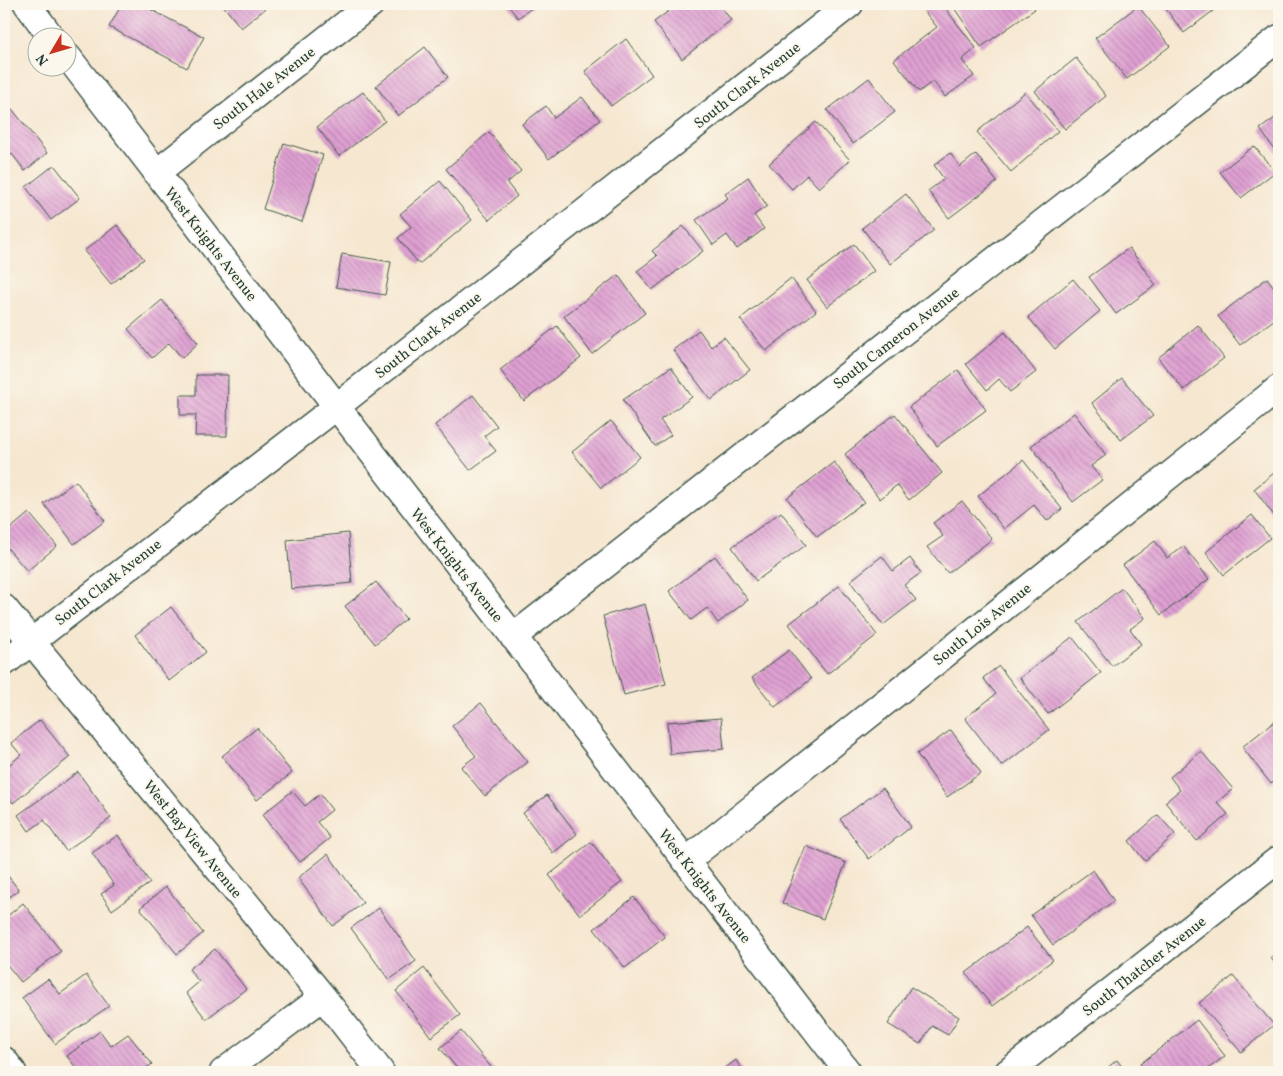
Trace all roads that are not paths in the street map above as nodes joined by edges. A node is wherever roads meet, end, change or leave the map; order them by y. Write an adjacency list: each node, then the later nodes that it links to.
1 (26, 4): 4 (street)
2 (371, 4): 7 (street, South Hale Avenue)
3 (850, 4): 9 (street, South Clark Avenue)
4 (44, 28)
5 (1279, 38): 11 (street, South Cameron Avenue)
6 (78, 70): 7 (street, West Knights Avenue)
7 (156, 173): 9 (street, West Knights Avenue)
8 (1279, 388): 15 (street, South Lois Avenue)
9 (336, 407): 11 (street, West Knights Avenue); 12 (street, South Clark Avenue)
10 (4, 608): 12 (street, West Bay View Avenue)
11 (513, 637): 15 (street, West Knights Avenue)
12 (30, 642): 13 (street, South Clark Avenue); 16 (street, West Bay View Avenue)
13 (4, 663)
14 (1279, 859): 22 (street, South Thatcher Avenue)
15 (686, 861): 21 (street, West Knights Avenue)
16 (323, 996): 19 (street); 20 (street, West Bay View Avenue)
17 (4, 1060): 18 (street)
18 (13, 1072)
19 (224, 1072)
20 (381, 1072)
21 (848, 1072)
22 (1008, 1072)

